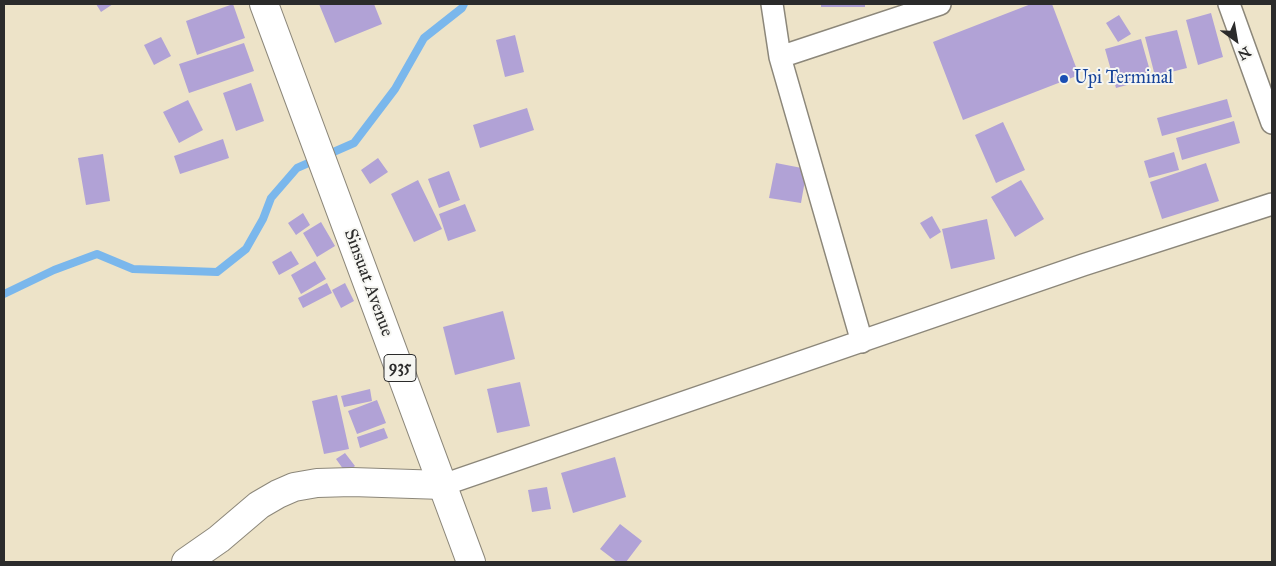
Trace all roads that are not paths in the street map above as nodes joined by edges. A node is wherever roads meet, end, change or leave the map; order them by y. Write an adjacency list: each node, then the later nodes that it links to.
1 (264, 4): 9 (main road, Sinsuat Avenue / 935)
2 (772, 4): 5 (street)
3 (940, 4): 5 (street)
4 (1228, 4): 6 (street)
5 (780, 58): 8 (street)
6 (1272, 123)
7 (1272, 204): 8 (street)
8 (862, 342): 9 (street)
9 (444, 486): 10 (main road); 11 (main road, Sinsuat Avenue / 935)
10 (186, 562)
11 (471, 562)

